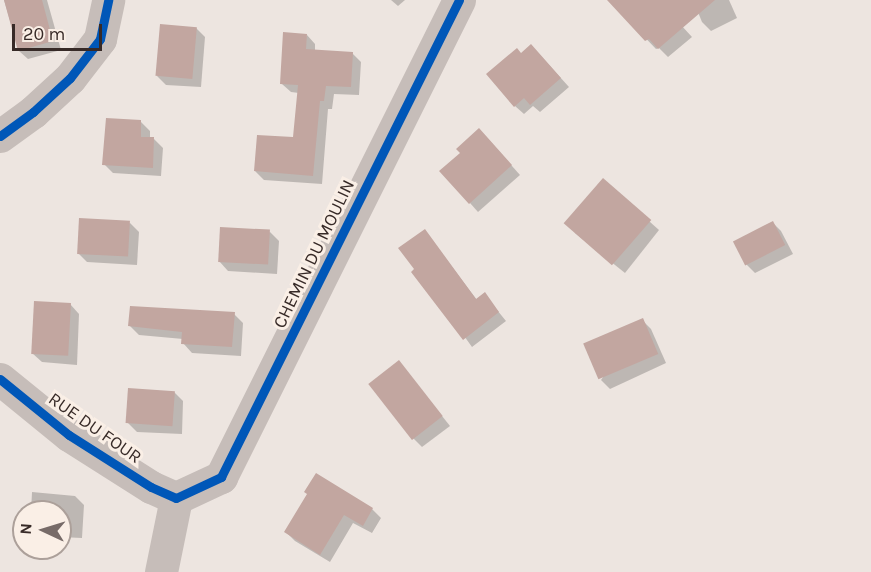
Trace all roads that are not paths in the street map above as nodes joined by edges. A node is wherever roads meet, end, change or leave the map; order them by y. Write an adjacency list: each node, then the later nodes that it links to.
1 (108, 0): 3 (street)
2 (459, 0): 5 (street, CHEMIN DU MOULIN)
3 (0, 136)
4 (0, 379): 5 (street, RUE DU FOUR)
5 (176, 498): 6 (street)
6 (161, 572)

